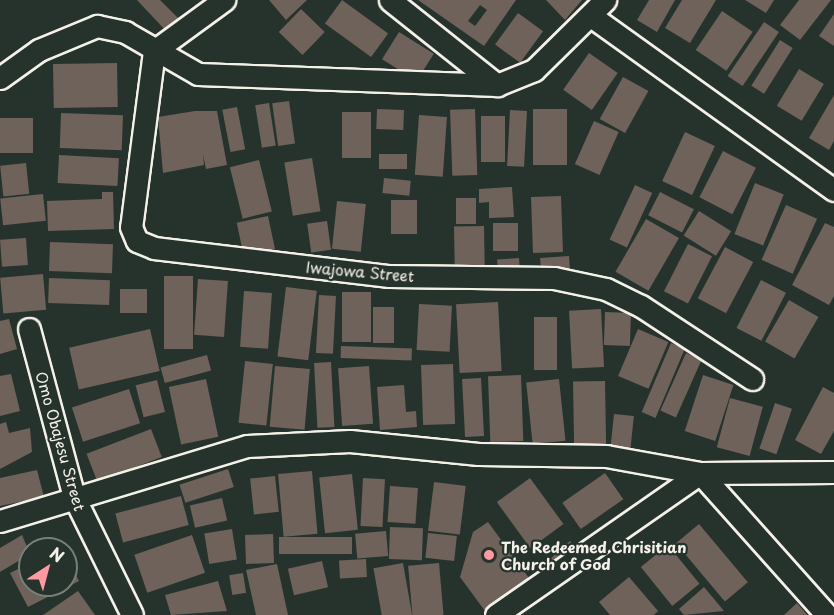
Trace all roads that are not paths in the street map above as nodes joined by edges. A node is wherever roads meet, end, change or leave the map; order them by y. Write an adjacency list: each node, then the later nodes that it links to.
1 (224, 0): 5 (street)
2 (390, 0): 7 (street)
3 (605, 0): 4 (street)
4 (591, 16): 7 (street); 8 (street)
5 (154, 51): 6 (street); 7 (street); 10 (street, Iwajowa Street)
6 (2, 71)
7 (497, 85)
8 (834, 190)
9 (29, 329): 13 (street, Omo Obajesu Street)
10 (752, 379)
11 (834, 472): 12 (street)
12 (700, 473): 13 (street); 16 (street); 17 (street)
13 (74, 498): 14 (street); 15 (street, Omo Obajesu Street)
14 (0, 521)
15 (132, 615)
16 (496, 615)
17 (827, 615)

